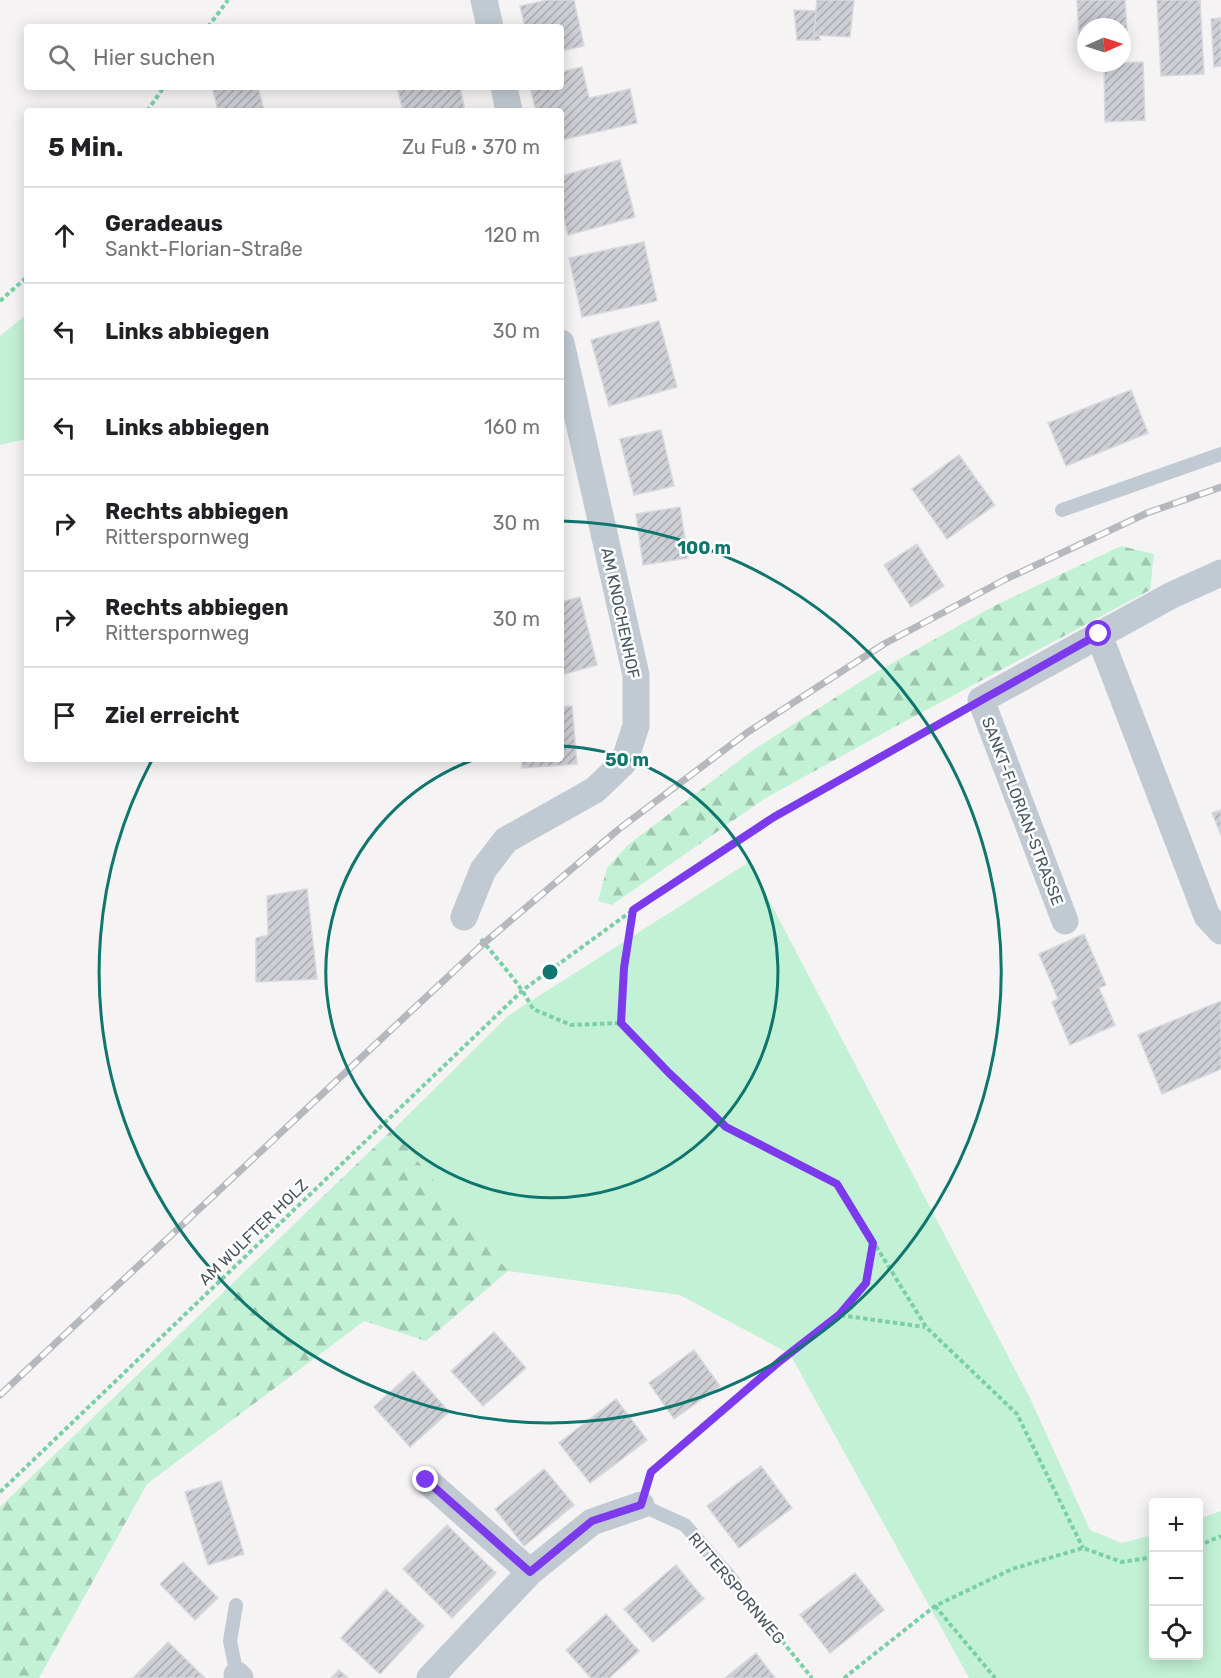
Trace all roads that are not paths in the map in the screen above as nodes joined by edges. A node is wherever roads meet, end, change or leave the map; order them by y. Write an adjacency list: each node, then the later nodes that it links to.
1 (484, 0): 2 (street)
2 (489, 24)
3 (505, 90): 4 (street)
4 (508, 108)
5 (564, 356): 10 (street, AM KNOCHENHOF)
6 (1221, 454): 7 (lane)
7 (1062, 510)
8 (1221, 573): 9 (street, SANKT-FLORIAN-STRASSE)
9 (1099, 634): 11 (street, SANKT-FLORIAN-STRASSE); 12 (street)
10 (464, 917)
11 (1065, 921)
12 (1221, 932)
13 (426, 1480): 15 (street)
14 (641, 1505): 15 (street); 16 (lane, RITTERSPORNWEG)
15 (530, 1572): 19 (street)
16 (735, 1583)
17 (236, 1605): 18 (lane)
18 (238, 1677)
19 (430, 1678)

